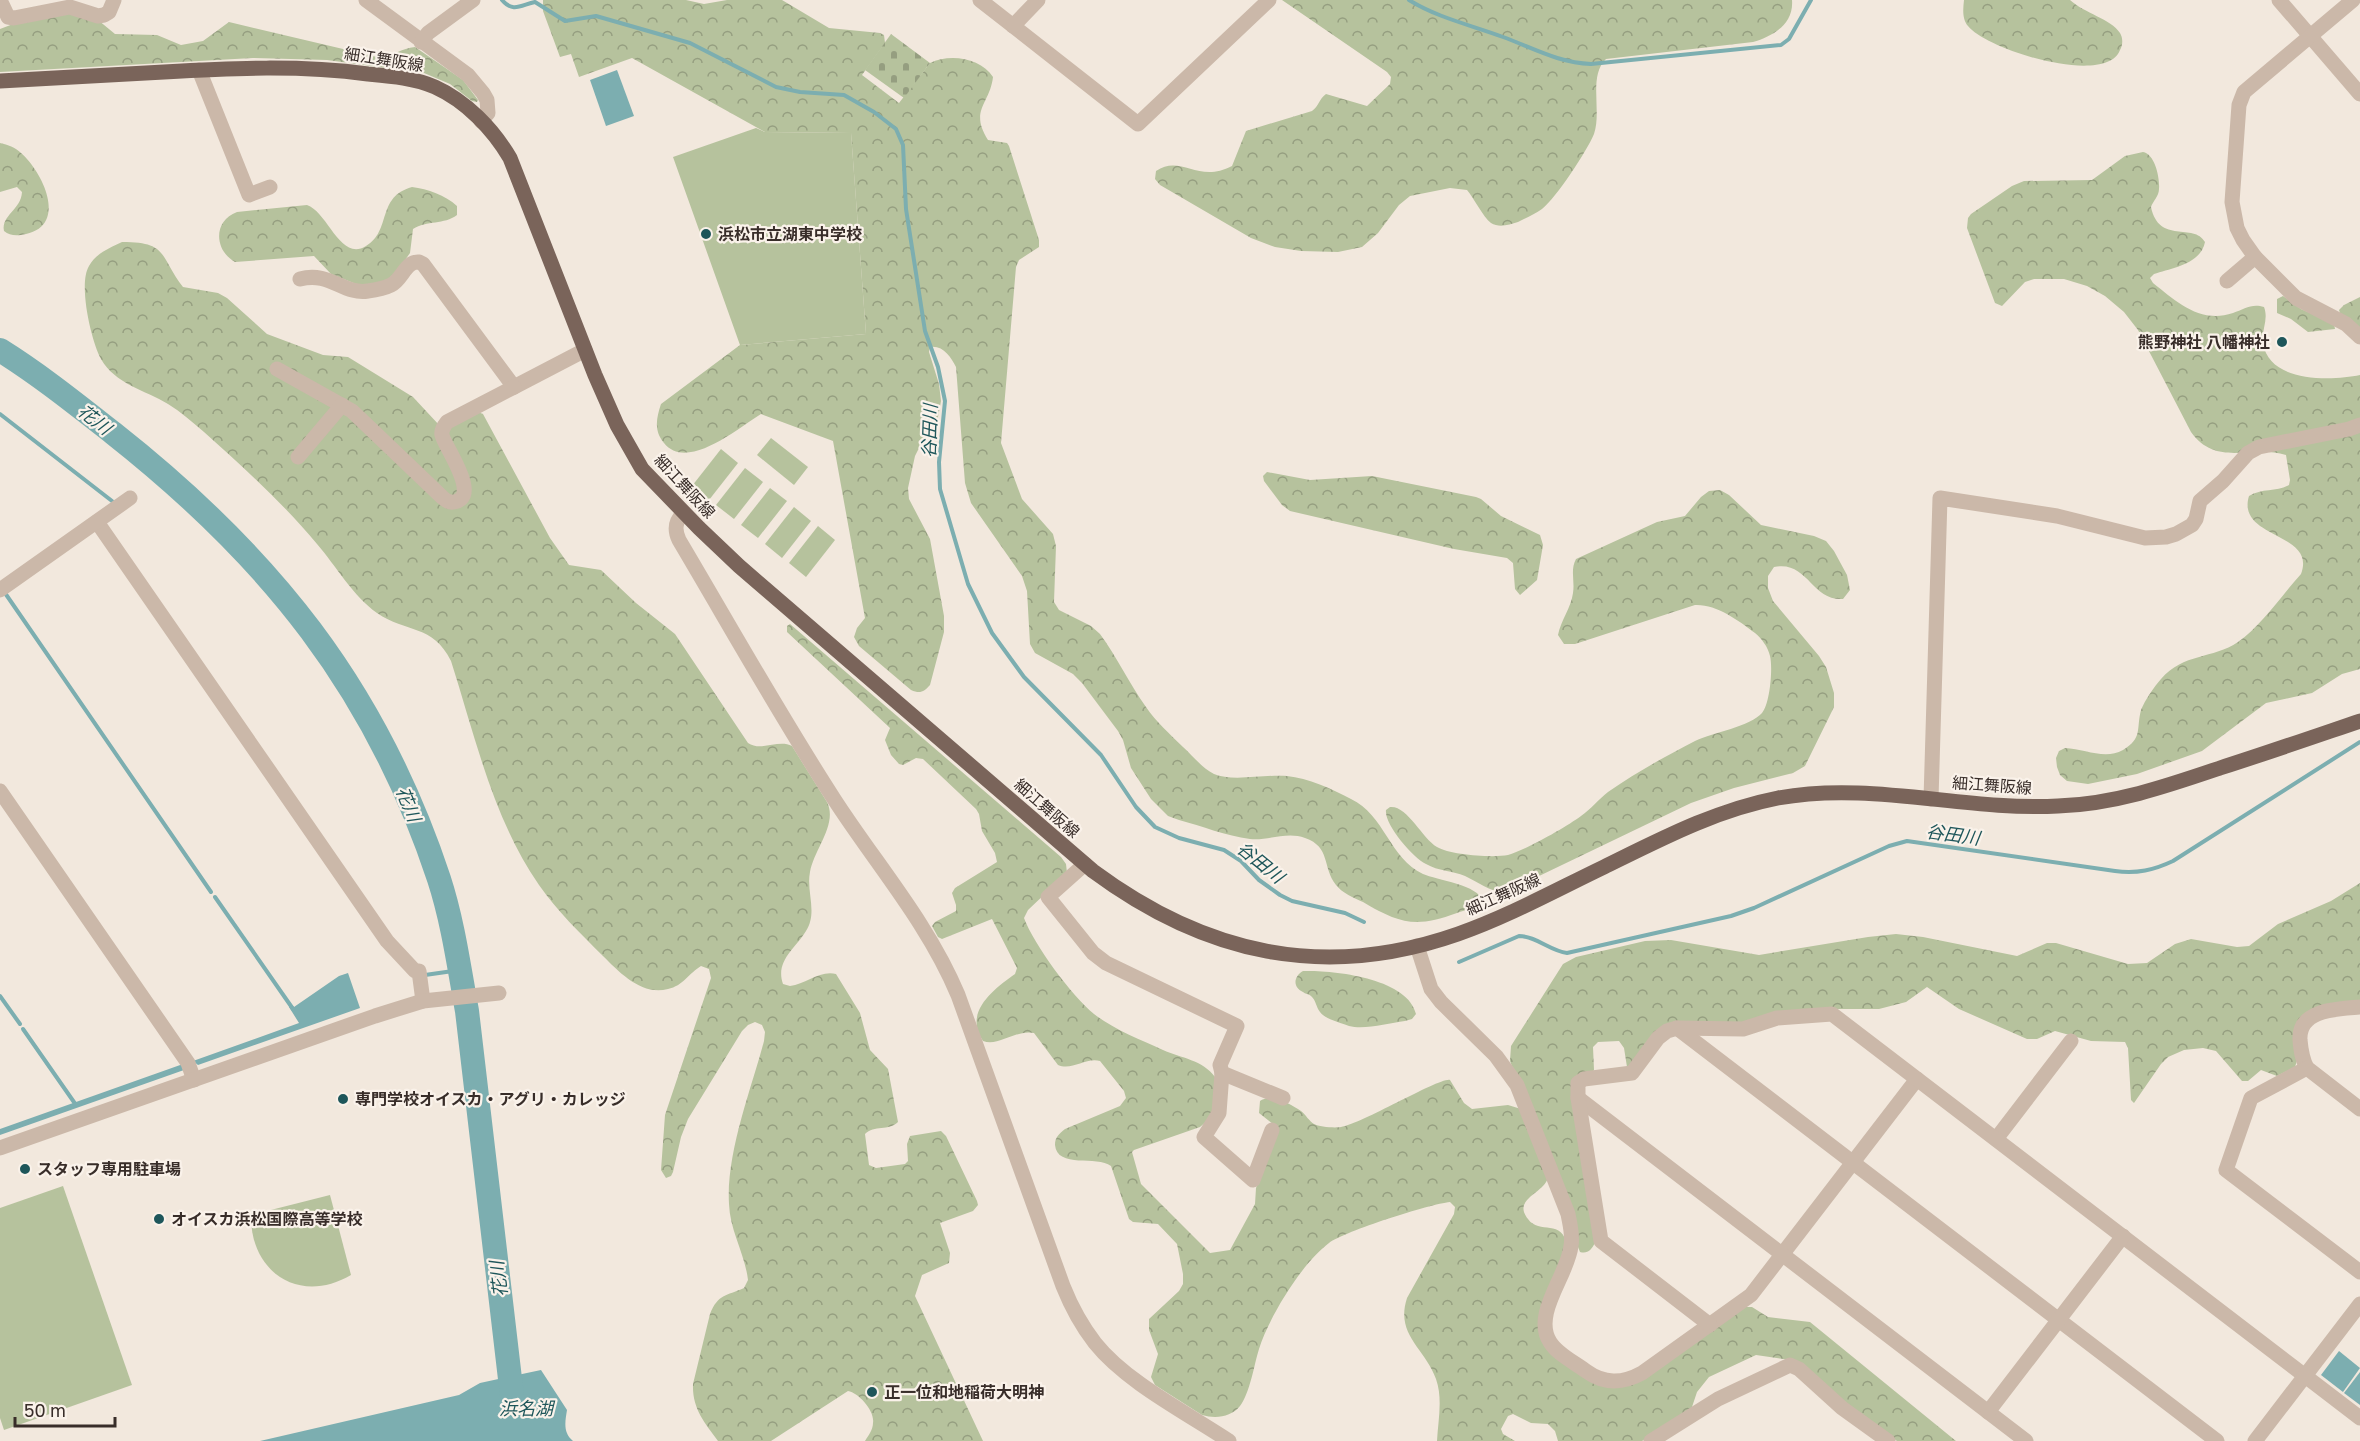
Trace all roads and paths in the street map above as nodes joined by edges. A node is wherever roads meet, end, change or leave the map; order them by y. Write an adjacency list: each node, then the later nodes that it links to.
1 (0, 0): 2 (street)
2 (114, 0)
3 (366, 0): 12 (street)
4 (473, 0): 12 (street)
5 (980, 0): 10 (street)
6 (1038, 0): 10 (street)
7 (1269, 0): 10 (street)
8 (2279, 0): 11 (street)
9 (2353, 0): 11 (street)
10 (1013, 26)
11 (2311, 37): 15 (street); 18 (street)
12 (421, 42): 16 (street)
13 (199, 70): 14 (main road, 細江舞阪線); 16 (main road, 細江舞阪線); 17 (street)
14 (0, 81)
15 (2360, 94)
16 (481, 121): 22 (main road, 細江舞阪線)
17 (270, 187)
18 (2255, 257): 20 (street); 21 (street)
19 (300, 279): 24 (street)
20 (2227, 281)
21 (2360, 337)
22 (585, 350): 24 (street); 29 (main road, 細江舞阪線)
23 (277, 369): 25 (street)
24 (514, 387): 25 (street)
25 (342, 405): 27 (street)
26 (2360, 425): 34 (street)
27 (298, 457)
28 (130, 498): 30 (street)
29 (684, 513): 35 (main road, 細江舞阪線); 62 (street)
30 (97, 522): 31 (street); 38 (street)
31 (0, 590)
32 (2360, 722): 34 (main road, 細江舞阪線)
33 (0, 791): 45 (street)
34 (1931, 799): 36 (main road, 細江舞阪線)
35 (1085, 864): 36 (main road, 細江舞阪線); 43 (street)
36 (1417, 946): 58 (street)
37 (500, 993): 38 (street)
38 (426, 1001): 45 (street)
39 (2360, 1006): 42 (street)
40 (1677, 1028): 44 (street); 47 (street); 52 (street)
41 (2071, 1041): 50 (street)
42 (2307, 1068): 48 (street); 55 (street)
43 (1222, 1073): 46 (street); 49 (street)
44 (1917, 1079): 50 (street); 52 (street)
45 (194, 1080): 51 (street)
46 (1283, 1098)
47 (1578, 1098): 54 (street); 58 (street)
48 (2360, 1109)
49 (1272, 1130)
50 (1996, 1139): 53 (street)
51 (0, 1148)
52 (1853, 1162): 54 (street); 57 (street)
53 (2123, 1236): 57 (street); 59 (street)
54 (1782, 1255): 58 (street); 60 (street)
55 (2360, 1272)
56 (2360, 1304): 59 (street)
57 (2059, 1320): 60 (street); 66 (street)
58 (1710, 1325)
59 (2305, 1376): 61 (street); 67 (street)
60 (1988, 1412): 65 (street)
61 (2360, 1418)
62 (1229, 1441)
63 (1651, 1441): 64 (street)
64 (1888, 1441)
65 (2026, 1441)
66 (2217, 1441)
67 (2255, 1441)

